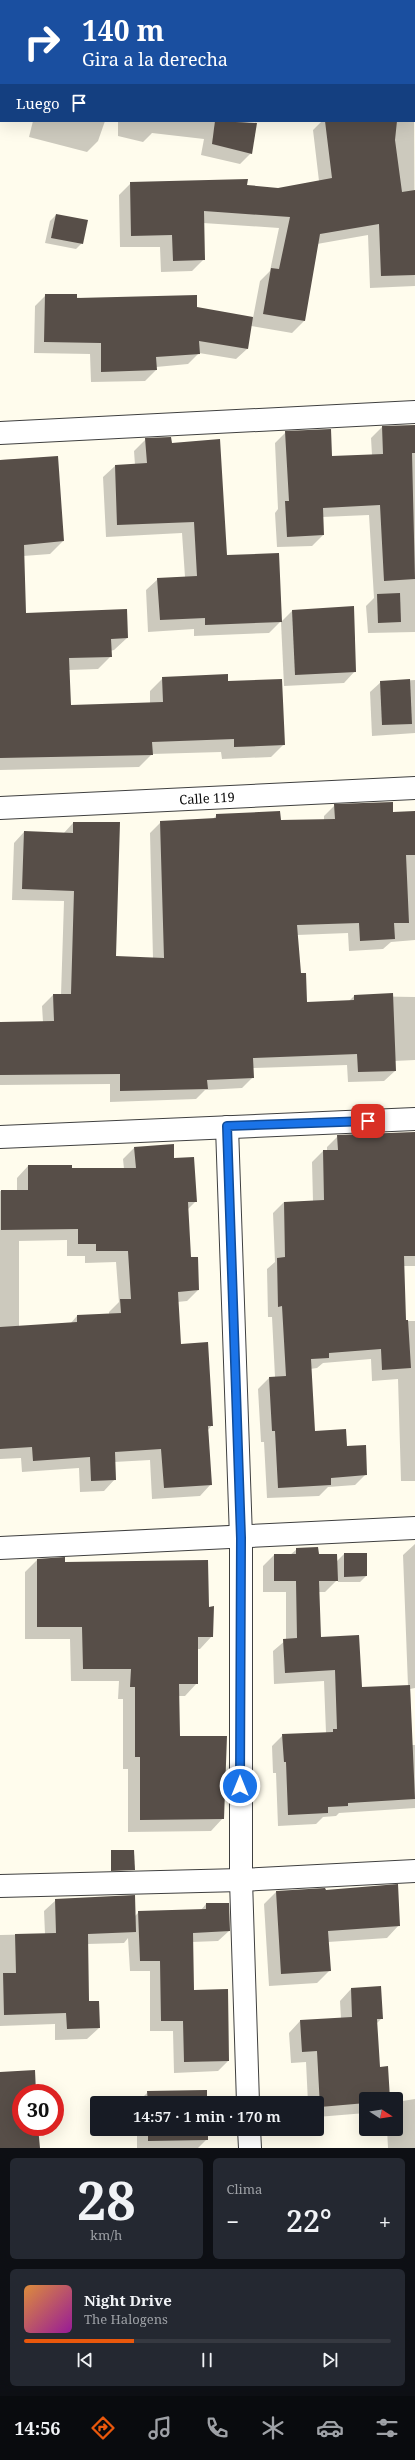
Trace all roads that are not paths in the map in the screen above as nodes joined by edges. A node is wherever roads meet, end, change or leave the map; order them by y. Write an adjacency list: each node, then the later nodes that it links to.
1 (415, 412): 2 (street)
2 (0, 433)
3 (415, 788): 4 (street, Calle 119)
4 (0, 808)
5 (415, 1120): 6 (street)
6 (227, 1126): 7 (street); 9 (street)
7 (0, 1137)
8 (415, 1528): 9 (street)
9 (241, 1538): 10 (street); 12 (street)
10 (0, 1548)
11 (415, 1870): 12 (street)
12 (240, 1880): 13 (street); 14 (street)
13 (0, 1886)
14 (248, 2096)
15 (249, 2136): 16 (street)
16 (250, 2148)

